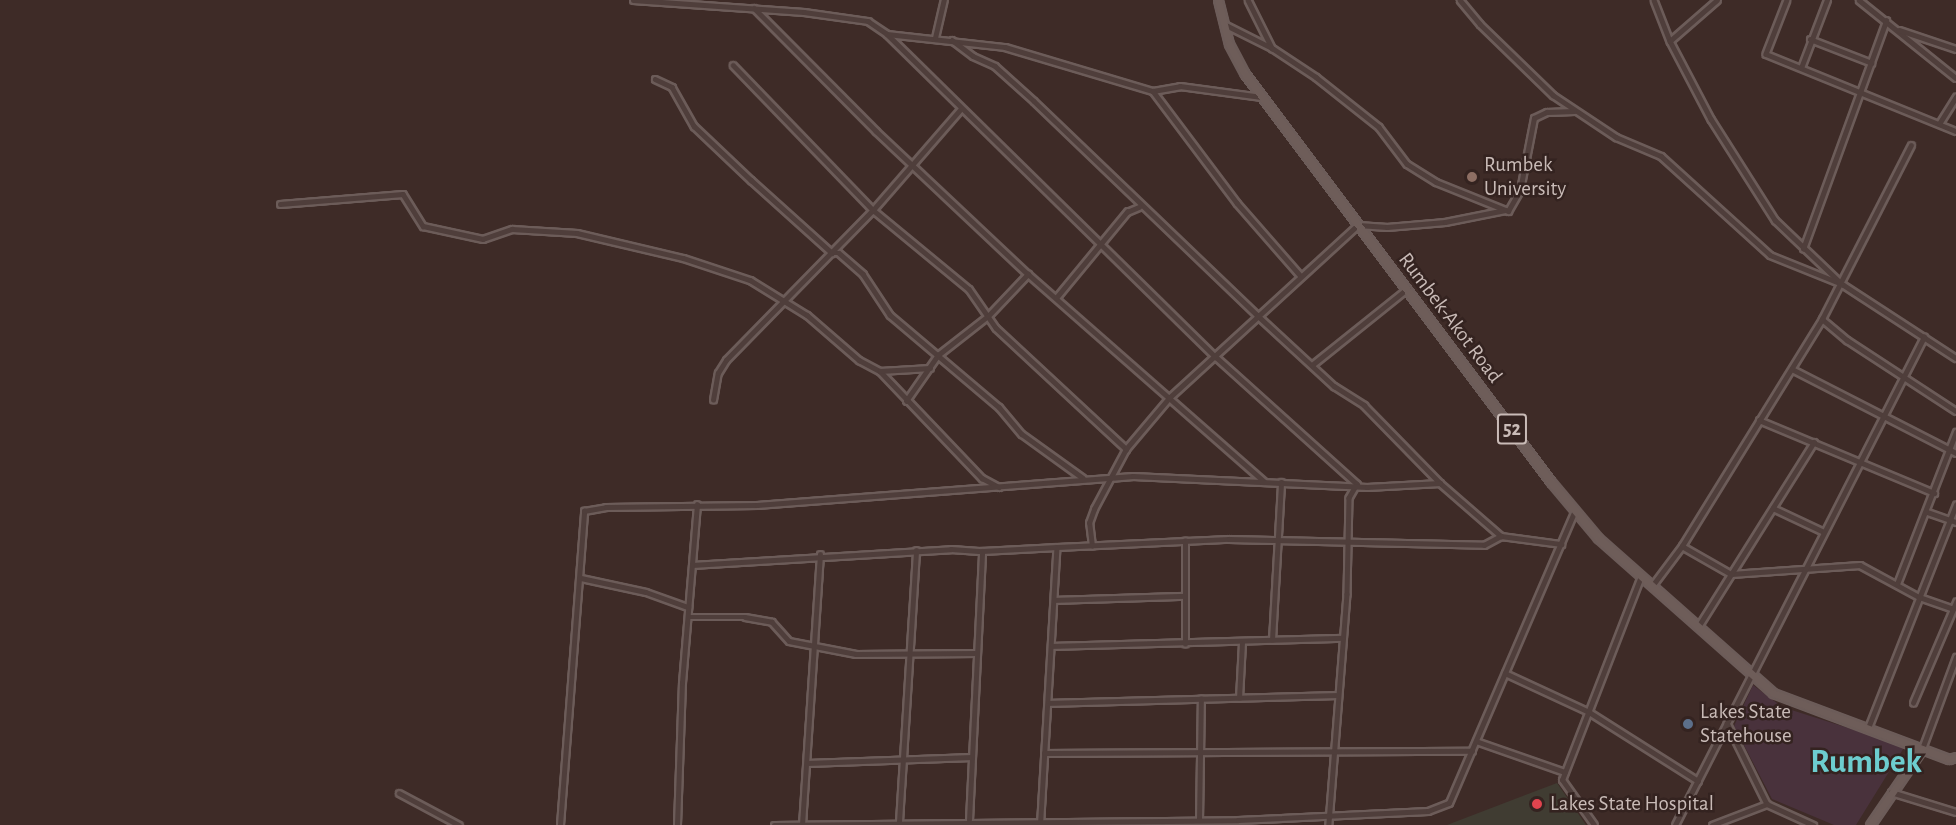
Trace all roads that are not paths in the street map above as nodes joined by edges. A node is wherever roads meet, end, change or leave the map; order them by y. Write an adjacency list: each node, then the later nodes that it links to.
1 (633, 0): 12 (street)
2 (944, 0): 18 (street)
3 (1218, 0): 15 (main road, Rumbek-Akot Road / 52)
4 (1248, 0): 22 (street)
5 (1460, 0): 34 (street)
6 (1654, 0): 21 (street)
7 (1717, 0): 21 (street)
8 (1787, 0): 26 (street)
9 (1827, 0): 19 (street)
10 (1859, 0): 13 (street)
11 (1872, 0): 13 (street)
12 (754, 8): 17 (street); 38 (street)
13 (1869, 8): 14 (street)
14 (1887, 21): 16 (street); 24 (street)
15 (1224, 24): 22 (street); 31 (main road, Rumbek-Akot Road / 52)
16 (1897, 29): 23 (street); 27 (street)
17 (887, 34): 18 (street); 33 (street)
18 (935, 38): 20 (street)
19 (1810, 39): 24 (street); 26 (street)
20 (952, 40): 29 (street); 40 (street)
21 (1670, 41): 45 (street)
22 (1272, 48): 42 (street)
23 (1956, 49)
24 (1872, 63): 30 (street)
25 (732, 65): 41 (street)
26 (1800, 68): 30 (street)
27 (1956, 78)
28 (656, 79): 46 (street)
29 (1153, 91): 31 (street); 48 (street)
30 (1862, 92): 35 (street); 45 (street)
31 (1261, 97): 43 (main road, Rumbek-Akot Road / 52)
32 (1956, 97): 35 (street)
33 (960, 110): 38 (street); 44 (street)
34 (1574, 111): 42 (street); 49 (street)
35 (1939, 124): 36 (street)
36 (1956, 131)
37 (1911, 145): 49 (street)
38 (910, 163): 41 (street); 47 (street)
39 (280, 204): 52 (street)
40 (1141, 207): 44 (street); 53 (street)
41 (873, 210): 46 (street); 54 (street)
42 (1505, 210): 43 (street)
43 (1358, 225): 48 (street); 50 (main road, Rumbek-Akot Road / 52)
44 (1101, 245): 51 (street); 58 (street)
45 (1803, 249): 49 (street)
46 (832, 253): 52 (street); 57 (street)
47 (1028, 274): 51 (street); 54 (street)
48 (1300, 276): 53 (street)
49 (1842, 284): 55 (street); 56 (street)
50 (1407, 289): 60 (street); 88 (main road, Rumbek-Akot Road / 52)
51 (1056, 298): 65 (street)
52 (784, 301): 63 (street); 66 (street)
53 (1257, 315): 58 (street); 60 (street)
54 (988, 316): 57 (street); 73 (street)
55 (1822, 319): 62 (street); 64 (street)
56 (1924, 337): 59 (street); 64 (street)
57 (938, 355): 61 (street); 77 (street)
58 (1216, 357): 65 (street); 82 (street)
59 (1956, 358)
60 (1312, 365): 81 (street)
61 (930, 368): 63 (street); 67 (street)
62 (1792, 369): 69 (street); 70 (street)
63 (880, 371): 67 (street)
64 (1903, 377): 68 (street); 69 (street)
65 (1169, 398): 73 (street); 79 (street)
66 (713, 400)
67 (906, 401): 83 (street)
68 (1956, 411)
69 (1882, 417): 74 (street); 76 (street)
70 (1759, 420): 72 (street); 98 (street)
71 (1956, 432): 74 (street)
72 (1814, 442): 76 (street); 87 (street)
73 (1126, 449): 78 (street)
74 (1949, 451): 75 (street); 84 (street)
75 (1956, 453)
76 (1859, 462): 84 (street); 91 (street)
77 (1083, 478): 78 (street); 83 (street)
78 (1109, 480): 79 (street); 97 (street)
79 (1264, 481): 80 (street)
80 (1281, 482): 82 (street); 93 (street)
81 (1440, 483): 82 (street); 92 (street)
82 (1357, 484): 95 (street)
83 (1000, 487): 85 (street)
84 (1934, 493): 89 (street)
85 (697, 505): 103 (street); 107 (street)
86 (1956, 505): 90 (street)
87 (1773, 508): 91 (street); 105 (street)
88 (1575, 511): 96 (street); 106 (main road, Rumbek-Akot Road / 52)
89 (1927, 512): 90 (street); 108 (street)
90 (1953, 521): 111 (street)
91 (1824, 532): 104 (street)
92 (1501, 536): 95 (street); 96 (street)
93 (1277, 540): 94 (street); 95 (street); 119 (street)
94 (1185, 541): 97 (street); 110 (street)
95 (1347, 542): 118 (street)
96 (1561, 544): 127 (street)
97 (1092, 546): 99 (street)
98 (1682, 546): 105 (street); 109 (street)
99 (1057, 547): 101 (street); 112 (street)
100 (916, 551): 101 (street); 102 (street); 124 (street)
101 (982, 551): 125 (street)
102 (820, 555): 103 (street); 123 (street)
103 (692, 565): 114 (street)
104 (1804, 570): 105 (street); 108 (street); 128 (street)
105 (1731, 574): 117 (street)
106 (1641, 576): 109 (main road, Rumbek-Akot Road / 52); 134 (street)
107 (581, 578): 114 (street); 159 (street)
108 (1897, 584): 111 (street)
109 (1652, 586): 117 (main road, Rumbek-Akot Road / 52)
110 (1184, 596): 112 (street); 121 (street)
111 (1919, 597): 115 (street); 136 (street)
112 (1054, 600): 122 (street)
113 (1956, 602): 115 (street)
114 (688, 608): 116 (street)
115 (1953, 609): 133 (street)
116 (688, 617): 123 (street); 160 (street)
117 (1698, 627): 128 (main road, Rumbek-Akot Road / 52)
118 (1342, 638): 119 (street); 129 (street)
119 (1272, 640): 120 (street)
120 (1242, 643): 121 (street); 130 (street)
121 (1185, 644): 122 (street)
122 (1052, 646): 132 (street)
123 (814, 648): 124 (street); 146 (street)
124 (910, 653): 125 (street); 144 (street)
125 (977, 653): 143 (street)
126 (1956, 657): 138 (street)
127 (1505, 673): 134 (street); 137 (street)
128 (1751, 676): 135 (street); 136 (main road, Rumbek-Akot Road / 52)
129 (1336, 695): 130 (street); 140 (street)
130 (1239, 698): 131 (street)
131 (1201, 699): 132 (street); 142 (street)
132 (1048, 703): 141 (street)
133 (1913, 703)
134 (1589, 712): 147 (street); 148 (street)
135 (1727, 723): 148 (street); 151 (street)
136 (1869, 728): 138 (main road, Rumbek-Akot Road / 52)
137 (1476, 741): 139 (street); 147 (street)
138 (1918, 747): 145 (main road, Rumbek-Akot Road); 149 (main road)
139 (1472, 751): 140 (street); 153 (street)
140 (1332, 752): 142 (street); 153 (street)
141 (1044, 753): 142 (street); 155 (street)
142 (1200, 755): 156 (street)
143 (972, 757): 144 (street); 154 (street)
144 (903, 760): 146 (street); 157 (street)
145 (1955, 760)
146 (807, 763): 162 (street)
147 (1565, 772): 164 (street)
148 (1698, 781): 165 (street)
149 (1891, 792): 152 (street); 168 (main road)
150 (399, 793): 158 (street)
151 (1767, 804): 166 (street); 167 (street)
152 (1956, 812)
153 (1329, 816): 156 (street); 163 (street)
154 (969, 820): 155 (street); 157 (street)
155 (1041, 820): 156 (street)
156 (1199, 820)
157 (899, 822): 162 (street)
158 (459, 825)
159 (560, 825)
160 (676, 825)
161 (774, 825): 162 (street)
162 (802, 825)
163 (1329, 825)
164 (1594, 825)
165 (1675, 825)
166 (1712, 825)
167 (1813, 825)
168 (1870, 825)

